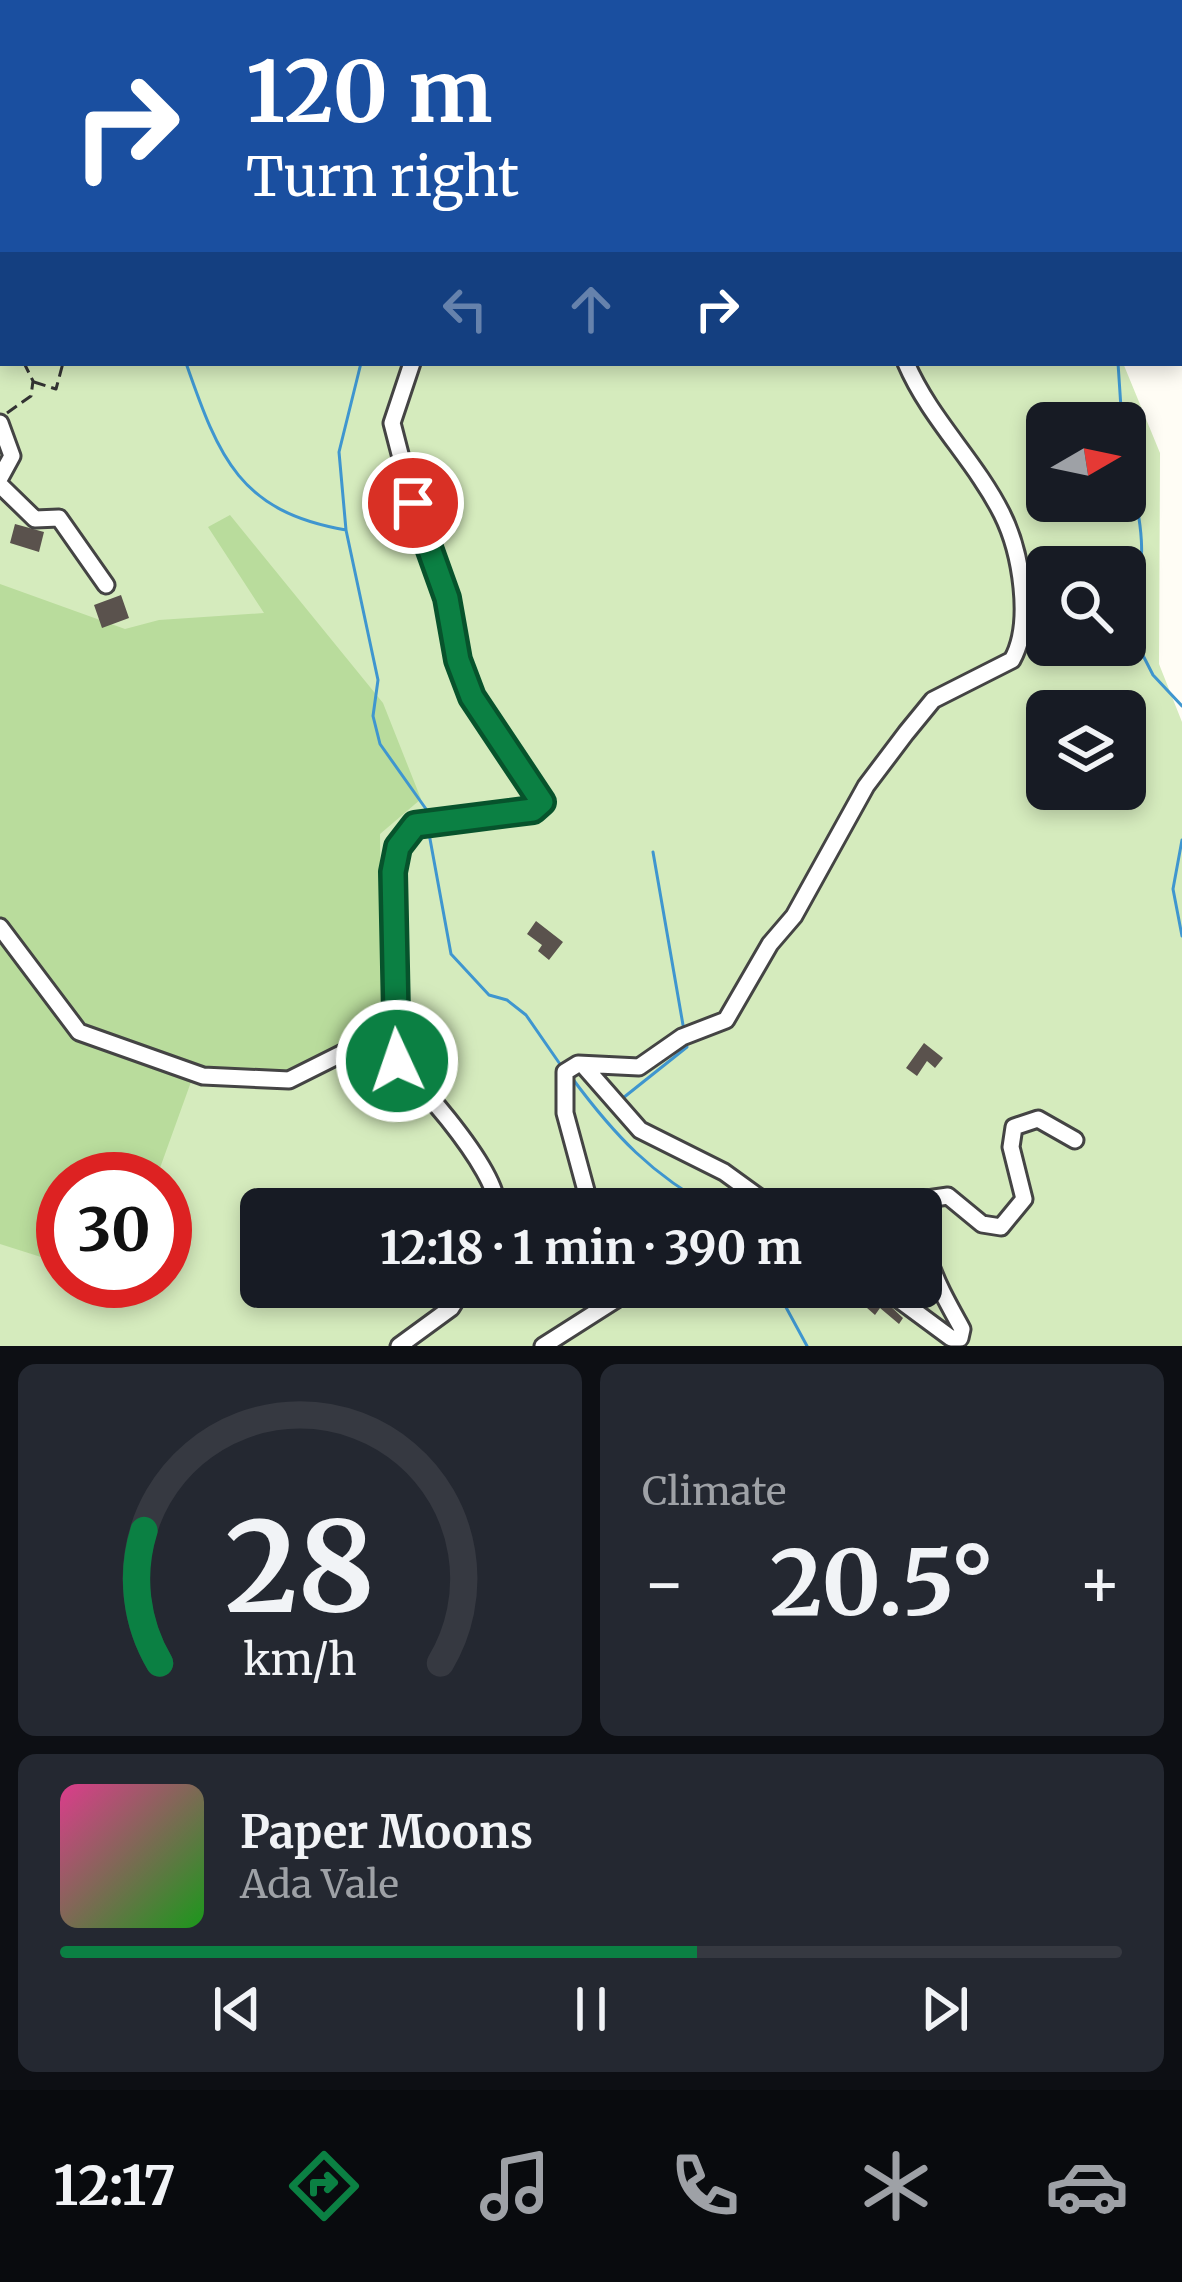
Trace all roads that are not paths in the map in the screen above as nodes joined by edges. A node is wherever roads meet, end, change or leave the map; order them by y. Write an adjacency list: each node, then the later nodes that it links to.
1 (411, 366): 7 (street)
2 (908, 366): 8 (street)
3 (0, 420): 4 (street)
4 (0, 482): 5 (street)
5 (106, 585)
6 (0, 927): 7 (street)
7 (397, 1061): 10 (street)
8 (584, 1064): 11 (street); 12 (street)
9 (1075, 1140): 13 (street)
10 (494, 1188)
11 (586, 1188)
12 (746, 1188)
13 (942, 1197)
14 (942, 1292): 17 (street)
15 (451, 1308): 18 (street)
16 (603, 1308): 19 (street)
17 (910, 1308)
18 (399, 1346)
19 (543, 1346)

